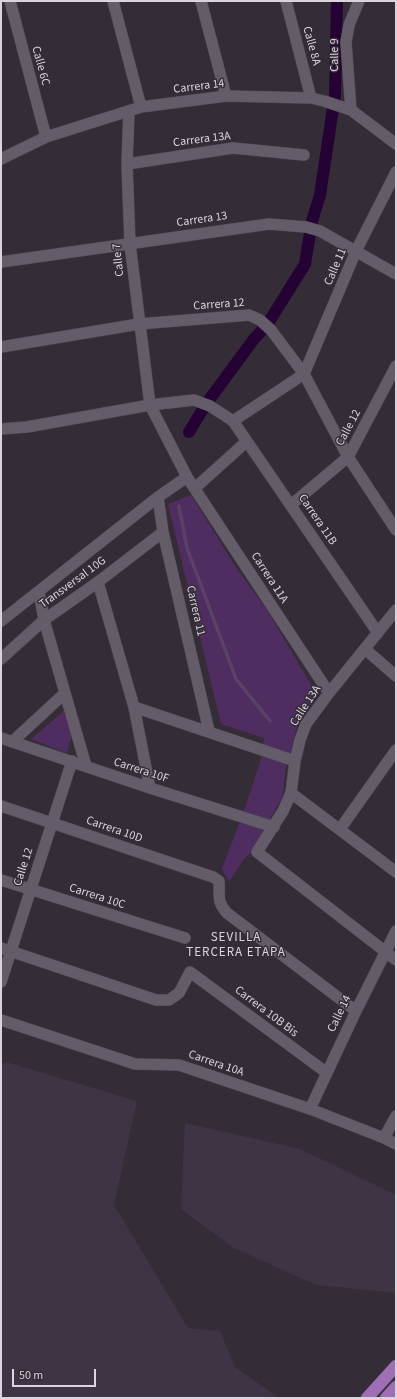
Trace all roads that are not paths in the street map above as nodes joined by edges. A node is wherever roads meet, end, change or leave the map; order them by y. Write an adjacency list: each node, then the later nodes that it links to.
1 (10, 1): 11 (street, Calle 6C)
2 (113, 1): 8 (street)
3 (202, 1): 6 (street)
4 (286, 1): 7 (street, Calle 8A)
5 (358, 1): 9 (street, Calle 9)
6 (226, 96): 7 (street, Carrera 14); 8 (street, Carrera 14)
7 (311, 98): 9 (street, Carrera 14)
8 (141, 107): 10 (street, Carrera 14)
9 (351, 110): 12 (street, Carrera 14)
10 (129, 111): 11 (street, Carrera 14); 15 (street, Calle 7)
11 (46, 137): 14 (street, Carrera 14)
12 (396, 144)
13 (304, 155): 15 (street, Carrera 13A)
14 (1, 159)
15 (127, 164): 17 (street, Calle 7)
16 (396, 172): 18 (street, Calle 11)
17 (130, 244): 18 (street, Carrera 13); 19 (street, Carrera 13); 21 (street, Calle 7)
18 (356, 251): 20 (street, Carrera 13); 24 (street, Calle 11)
19 (1, 262)
20 (396, 274)
21 (139, 324): 22 (street, Carrera 12); 24 (street, Carrera 12); 25 (street, Calle 7)
22 (1, 347)
23 (396, 366): 29 (street, Calle 12)
24 (304, 374): 26 (street); 29 (street, Carrera 12)
25 (150, 405): 26 (street, Carrera 11B); 27 (street, Carrera 11B); 30 (street, Calle 7)
26 (233, 421): 28 (street, Carrera 11B)
27 (1, 429)
28 (246, 442): 31 (street); 33 (street, Carrera 11B)
29 (348, 457): 33 (street, Calle 12); 34 (street, Carrera 12)
30 (187, 477): 31 (street, Carrera 11A); 32 (street)
31 (195, 488): 46 (street, Carrera 11A)
32 (158, 497): 35 (street, Carrera 11); 37 (street)
33 (291, 505): 41 (street, Carrera 11B)
34 (396, 528)
35 (163, 532): 36 (street, Transversal 10G); 48 (street, Carrera 11)
36 (98, 582): 39 (street, Transversal 10G); 47 (street)
37 (39, 592): 39 (street); 40 (street)
38 (396, 610): 41 (street, Calle 13A)
39 (44, 620): 43 (street, Transversal 10G); 45 (street)
40 (1, 621)
41 (378, 633): 42 (street, Calle 13A)
42 (365, 649): 44 (street); 46 (street, Calle 13A)
43 (1, 659)
44 (396, 676)
45 (65, 693): 50 (street); 54 (street)
46 (329, 693): 53 (street, Calle 13A)
47 (134, 707): 48 (street); 55 (street)
48 (209, 731): 53 (street)
49 (1, 738): 50 (street, Carrera 10F)
50 (12, 742): 52 (street, Carrera 10F)
51 (396, 750): 60 (street)
52 (72, 761): 54 (street, Carrera 10F); 58 (street, Calle 12)
53 (295, 761): 56 (street, Calle 13A)
54 (86, 766): 55 (street, Carrera 10F)
55 (150, 788): 59 (street, Carrera 10F)
56 (291, 793): 59 (street, Calle 13A); 60 (street)
57 (1, 806): 58 (street, Carrera 10D)
58 (52, 823): 63 (street, Calle 12); 70 (street, Carrera 10D)
59 (274, 827): 67 (street, Calle 13A)
60 (340, 829): 61 (street)
61 (396, 872)
62 (1, 880): 63 (street, Carrera 10C)
63 (31, 890): 65 (street, Carrera 10C); 66 (street, Calle 12)
64 (396, 931): 67 (street, Calle 14)
65 (185, 938)
66 (6, 950): 69 (street, Calle 12); 72 (street, Carrera 10B Bis)
67 (385, 951): 68 (street); 70 (street, Calle 14)
68 (396, 960)
69 (1, 982)
70 (356, 1011): 72 (street, Calle 14)
71 (1, 1020): 73 (street, Carrera 10A)
72 (327, 1073): 73 (street, Calle 14)
73 (310, 1109): 75 (street, Carrera 10A)
74 (396, 1116): 75 (street)
75 (384, 1138): 76 (street, Carrera 10A)
76 (396, 1144)
77 (396, 1366): 79 (main road)
78 (396, 1387): 80 (main road)
79 (367, 1398)
80 (386, 1398)

